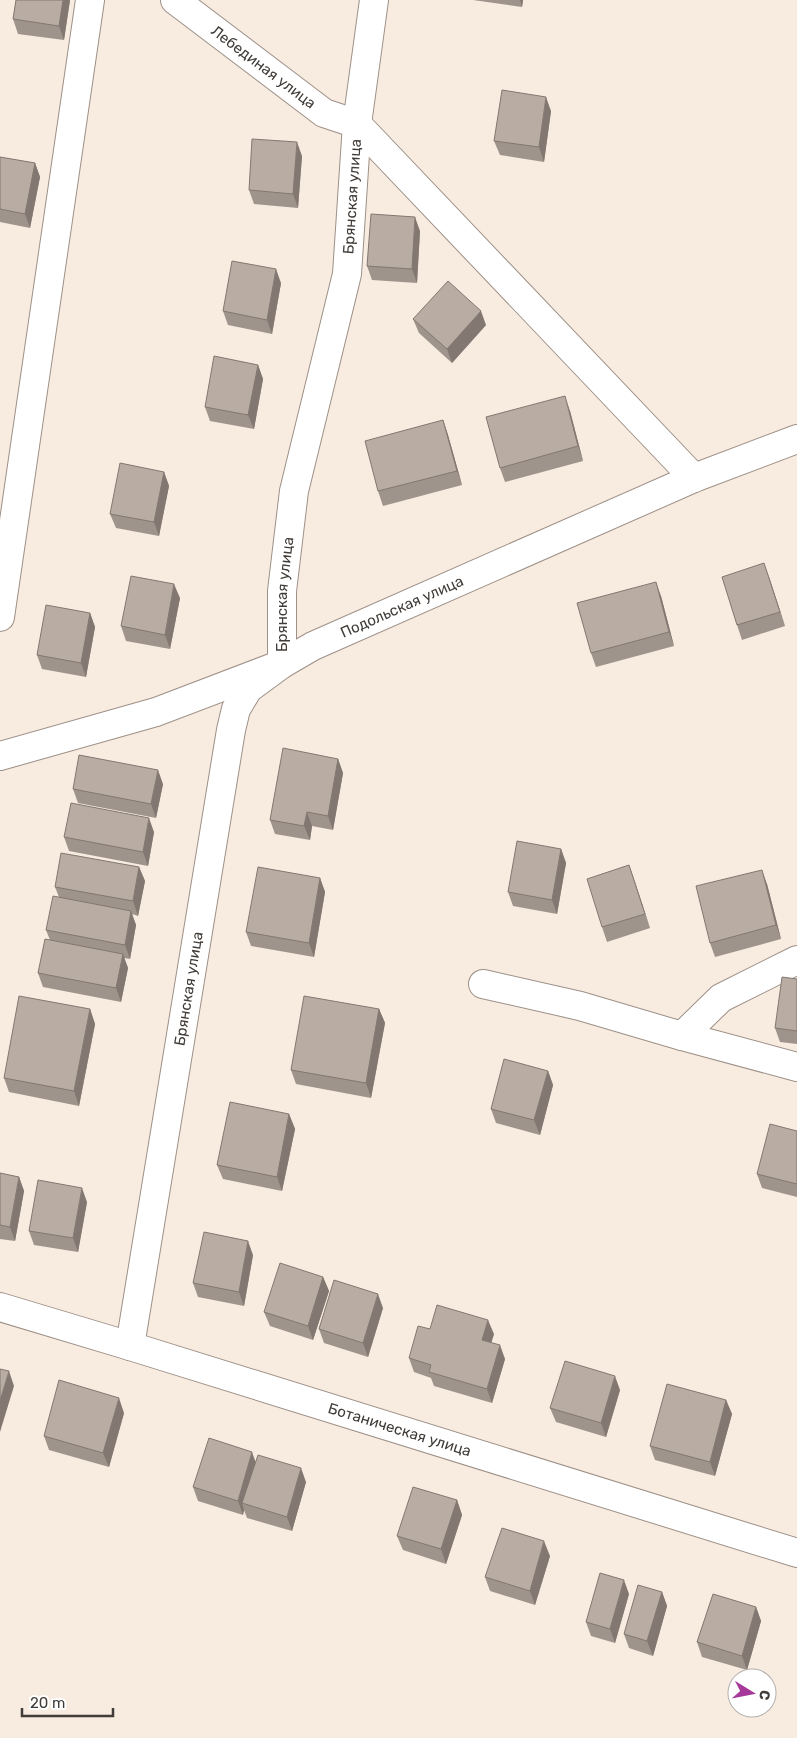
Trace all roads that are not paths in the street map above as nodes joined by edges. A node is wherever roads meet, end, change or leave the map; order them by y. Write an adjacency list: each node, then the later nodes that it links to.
1 (90, 0): 7 (street)
2 (175, 0): 4 (street, Лебединая улица)
3 (374, 0): 4 (street, Брянская улица)
4 (357, 124): 6 (street); 8 (street, Брянская улица)
5 (797, 439): 6 (street, Подольская улица)
6 (694, 478): 8 (street, Подольская улица)
7 (0, 617)
8 (282, 664): 9 (street, Подольская улица); 15 (street, Брянская улица)
9 (0, 756)
10 (797, 960): 12 (street)
11 (483, 984): 12 (street)
12 (682, 1036): 13 (street)
13 (797, 1067)
14 (0, 1307): 15 (street, Ботаническая улица)
15 (130, 1346): 16 (street, Ботаническая улица)
16 (797, 1553)

